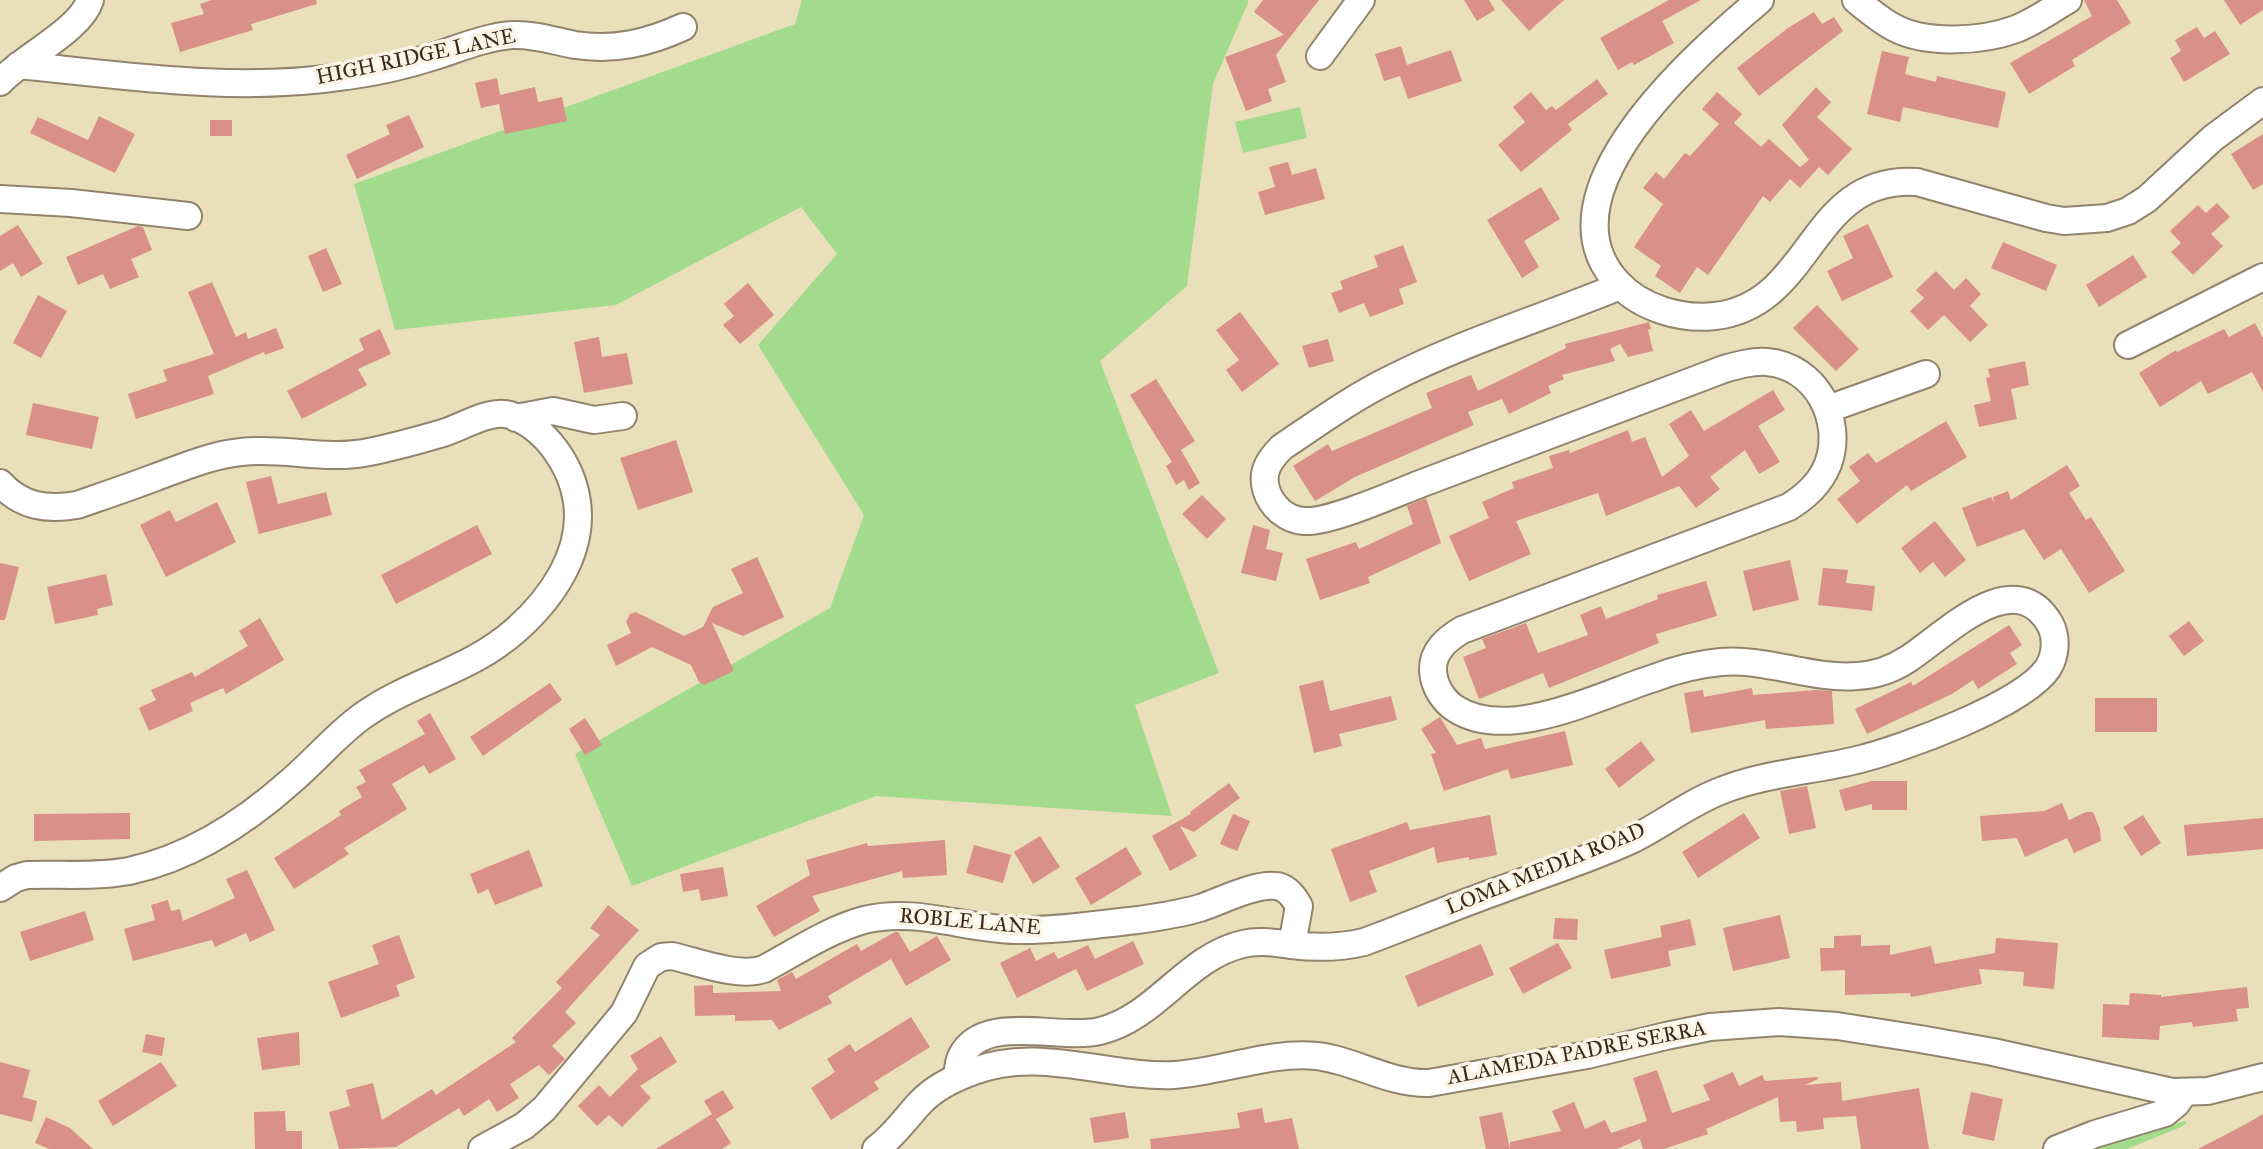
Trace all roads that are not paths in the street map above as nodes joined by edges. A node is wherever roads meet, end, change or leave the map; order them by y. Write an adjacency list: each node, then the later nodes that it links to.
1 (90, 0): 8 (street)
2 (1361, 0): 7 (street)
3 (1760, 0): 13 (street)
4 (1856, 0): 5 (street)
5 (2068, 0)
6 (683, 27): 8 (street, HIGH RIDGE LANE)
7 (1320, 56)
8 (10, 74)
9 (2263, 101): 13 (street)
10 (0, 199): 11 (street)
11 (188, 216)
12 (2263, 277): 14 (street)
13 (1620, 286): 16 (street, LOMA MEDIA ROAD)
14 (2128, 345)
15 (1926, 374): 16 (street)
16 (1828, 410): 21 (street, LOMA MEDIA ROAD)
17 (623, 416): 18 (street)
18 (516, 418): 19 (street); 20 (street)
19 (0, 483)
20 (0, 888)
21 (1292, 945): 23 (street, LOMA MEDIA ROAD); 25 (street, ROBLE LANE)
22 (2263, 1077): 24 (street, ALAMEDA PADRE SERRA)
23 (957, 1078): 24 (street, ALAMEDA PADRE SERRA); 26 (street, ALAMEDA PADRE SERRA)
24 (2184, 1093): 27 (street)
25 (482, 1149)
26 (876, 1149)
27 (2057, 1149)

